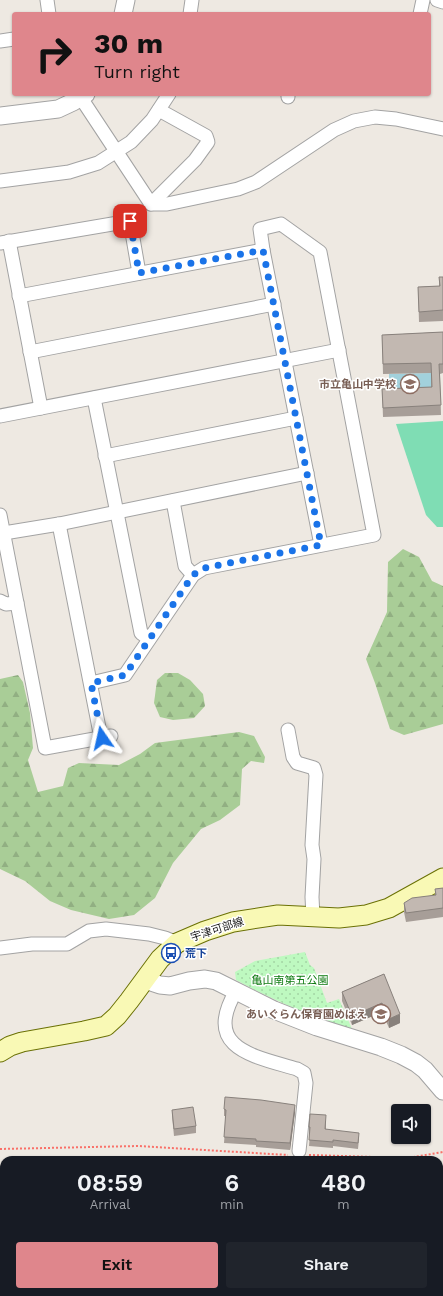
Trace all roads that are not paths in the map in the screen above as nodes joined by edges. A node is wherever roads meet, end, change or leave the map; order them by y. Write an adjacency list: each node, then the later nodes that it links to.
1 (47, 0): 7 (street)
2 (126, 0): 8 (street)
3 (192, 0): 9 (street)
4 (423, 0): 10 (street)
5 (437, 0): 6 (street)
6 (443, 2)
7 (49, 12)
8 (123, 12)
9 (190, 12)
10 (420, 12)
11 (12, 39): 12 (street)
12 (0, 42)
13 (84, 96): 16 (street); 18 (street)
14 (168, 96): 15 (street)
15 (159, 110): 18 (street); 20 (street)
16 (0, 116)
17 (443, 129): 20 (street)
18 (116, 151): 19 (street); 20 (street)
19 (0, 180)
20 (151, 204)
21 (4, 242): 23 (street); 24 (street)
22 (263, 250): 23 (street); 25 (street); 26 (street)
23 (139, 273): 24 (street)
24 (20, 296): 27 (street)
25 (274, 304): 27 (street); 28 (street)
26 (339, 350): 28 (street); 40 (street)
27 (30, 352): 30 (street)
28 (286, 360): 29 (street); 32 (street)
29 (94, 398): 30 (street); 33 (street)
30 (41, 408): 31 (street)
31 (0, 416)
32 (296, 418): 33 (street); 34 (street)
33 (105, 456): 36 (street)
34 (307, 473): 35 (street); 40 (street)
35 (173, 500): 36 (street); 41 (street)
36 (116, 512): 38 (street); 44 (street)
37 (0, 515): 39 (street)
38 (59, 524): 39 (street); 45 (street)
39 (4, 533): 43 (street)
40 (321, 545): 41 (street)
41 (193, 575): 44 (street)
42 (0, 600): 43 (street)
43 (17, 603): 45 (street)
44 (149, 639): 45 (street)
45 (91, 683)
46 (288, 730): 48 (street)
47 (443, 878): 48 (main road, 宇津可部線)
48 (313, 917): 49 (main road, 宇津可部線)
49 (177, 943): 50 (street); 51 (main road, 宇津可部線)
50 (0, 948)
51 (145, 980): 52 (street); 53 (main road, 宇津可部線)
52 (236, 991): 54 (street); 55 (street)
53 (0, 1052)
54 (443, 1090)
55 (299, 1154)

